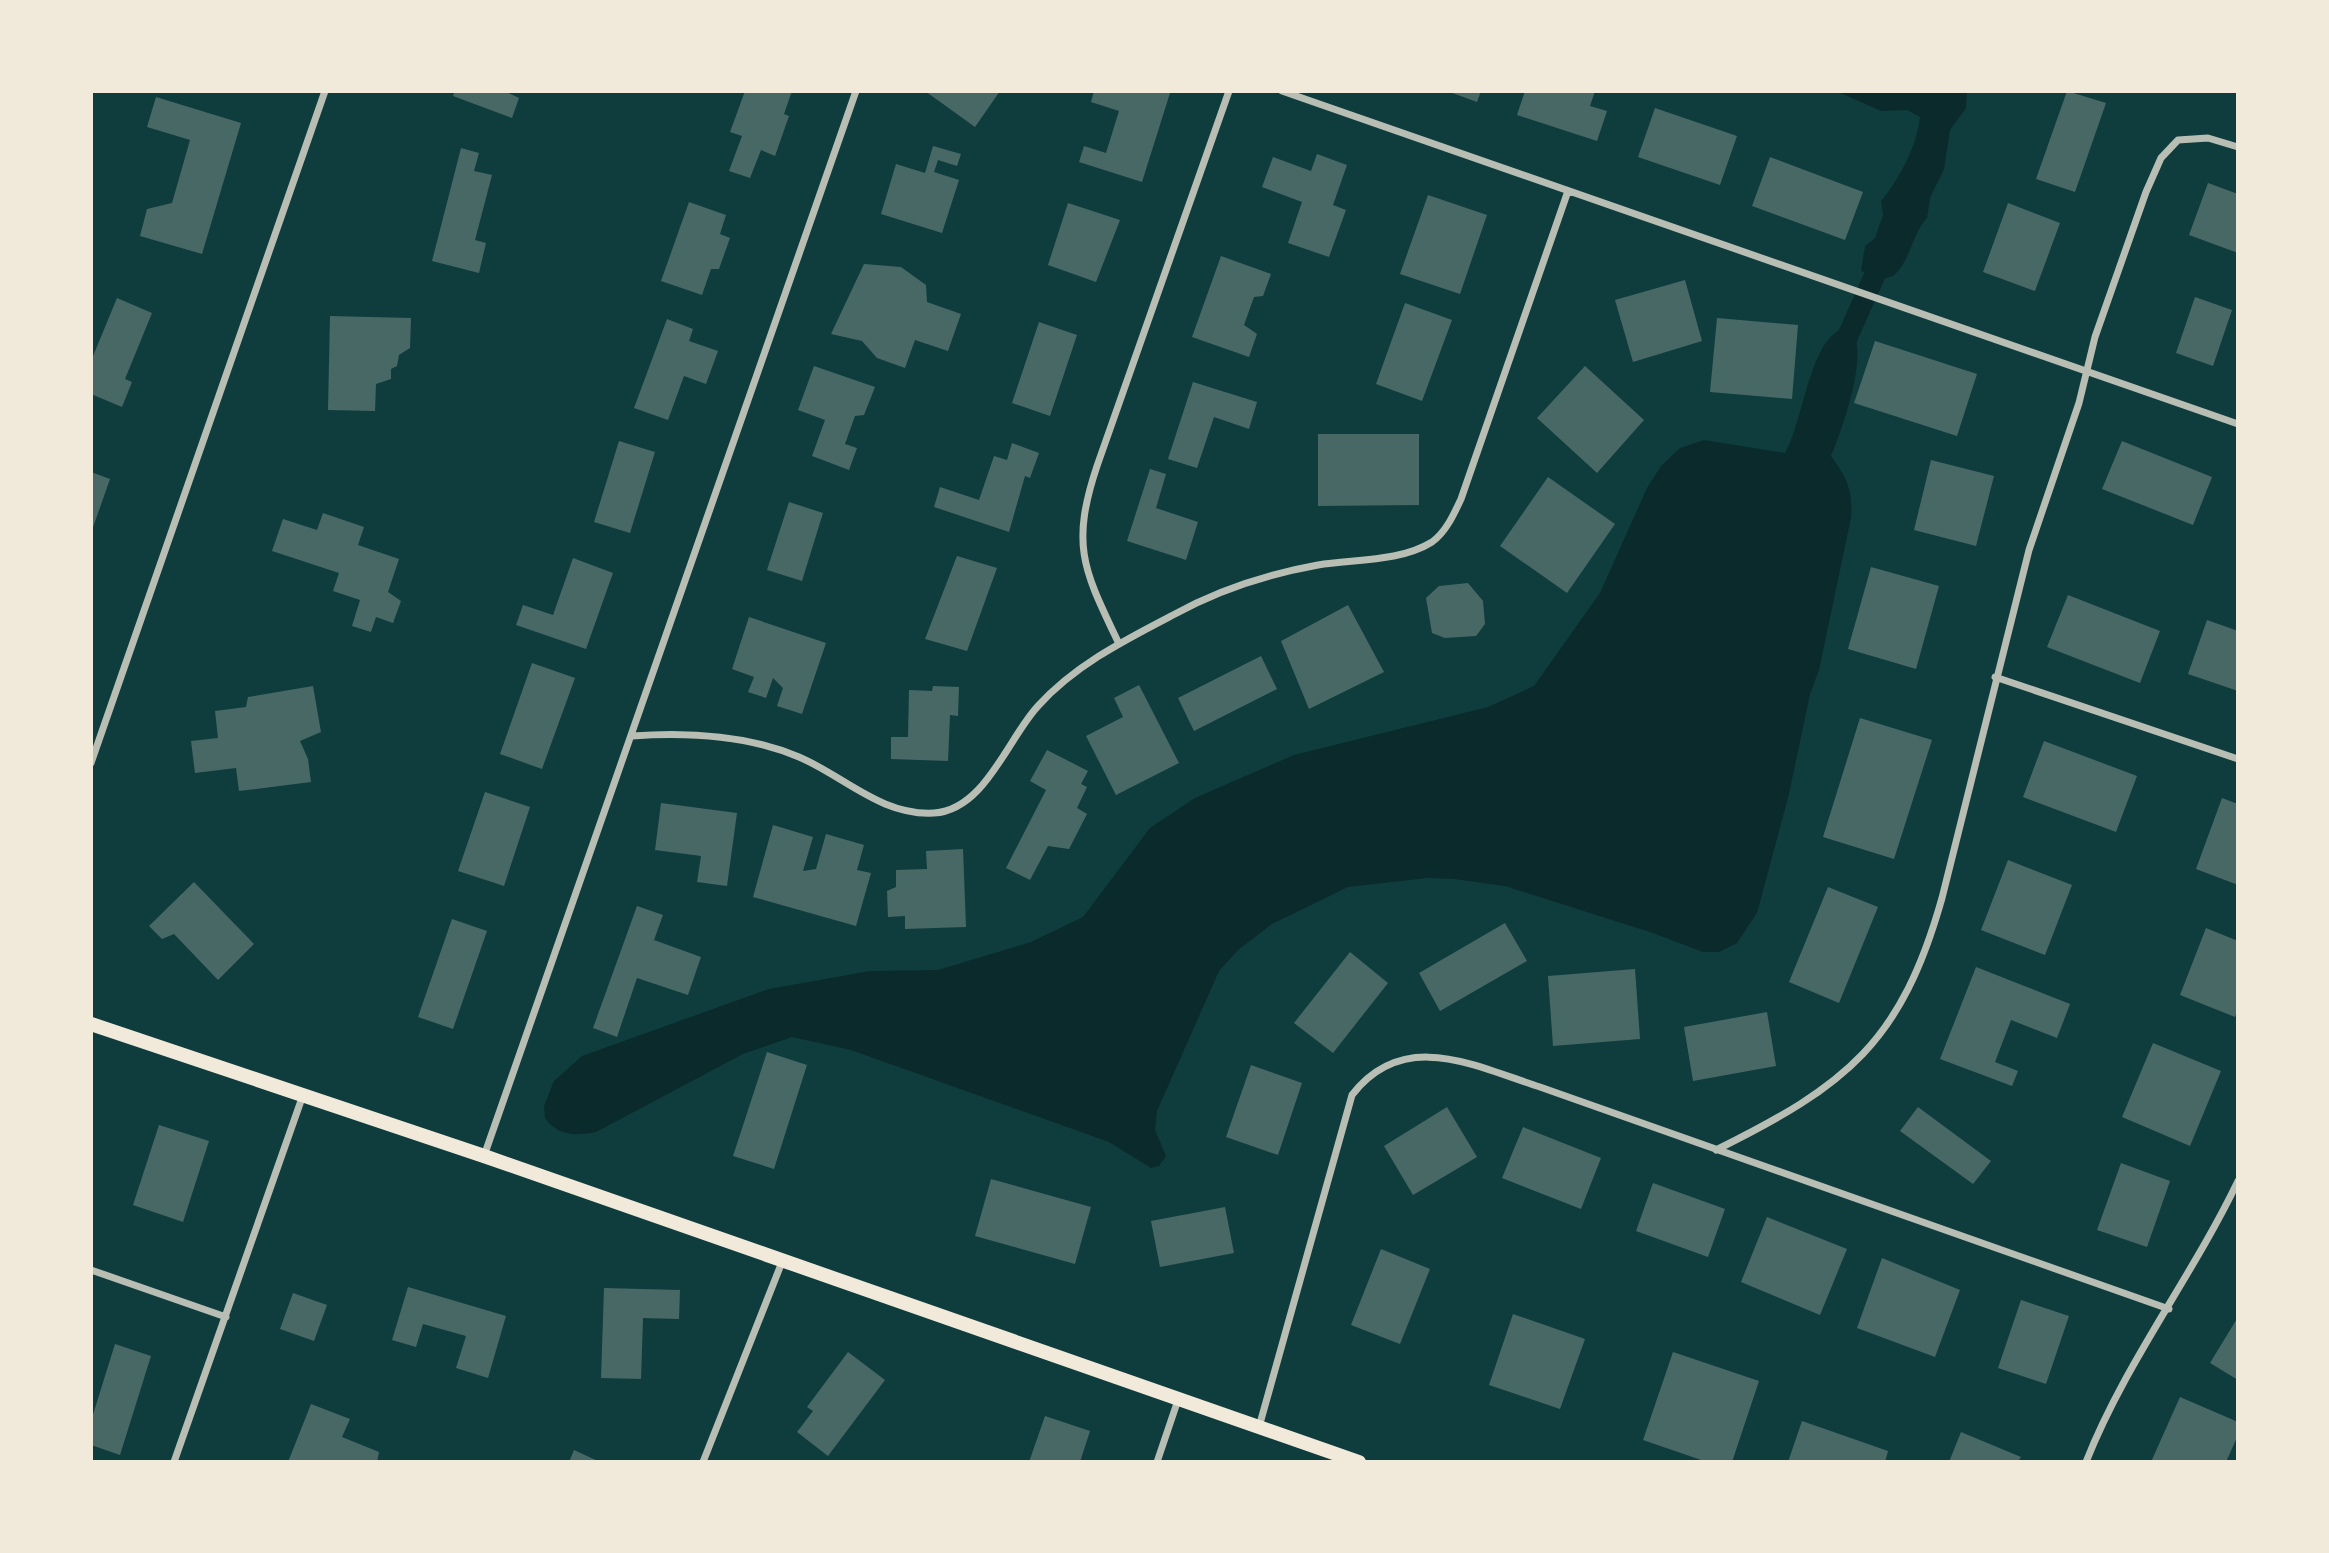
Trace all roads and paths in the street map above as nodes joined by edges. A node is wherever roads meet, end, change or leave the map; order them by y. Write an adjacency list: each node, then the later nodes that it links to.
1 (325, 91): 13 (street)
2 (856, 91): 11 (street)
3 (1229, 91): 9 (street)
4 (1282, 91): 6 (street)
5 (2238, 147): 7 (street)
6 (1568, 191): 7 (street); 9 (street)
7 (2086, 372): 8 (street); 10 (street)
8 (2238, 424)
9 (1119, 644): 11 (street)
10 (1995, 677): 12 (street); 16 (street)
11 (632, 736): 17 (street)
12 (2238, 759)
13 (91, 764)
14 (91, 1024): 15 (main road)
15 (303, 1096): 17 (main road); 22 (street)
16 (1716, 1150): 21 (street); 24 (street)
17 (484, 1156): 19 (main road)
18 (2238, 1181): 21 (street)
19 (782, 1262): 23 (main road); 26 (street)
20 (91, 1270): 22 (street)
21 (2169, 1309): 29 (street)
22 (226, 1317): 25 (street)
23 (1178, 1400): 24 (main road); 27 (street)
24 (1259, 1427): 28 (main road)
25 (174, 1462)
26 (704, 1462)
27 (1157, 1462)
28 (1359, 1462)
29 (2086, 1462)

